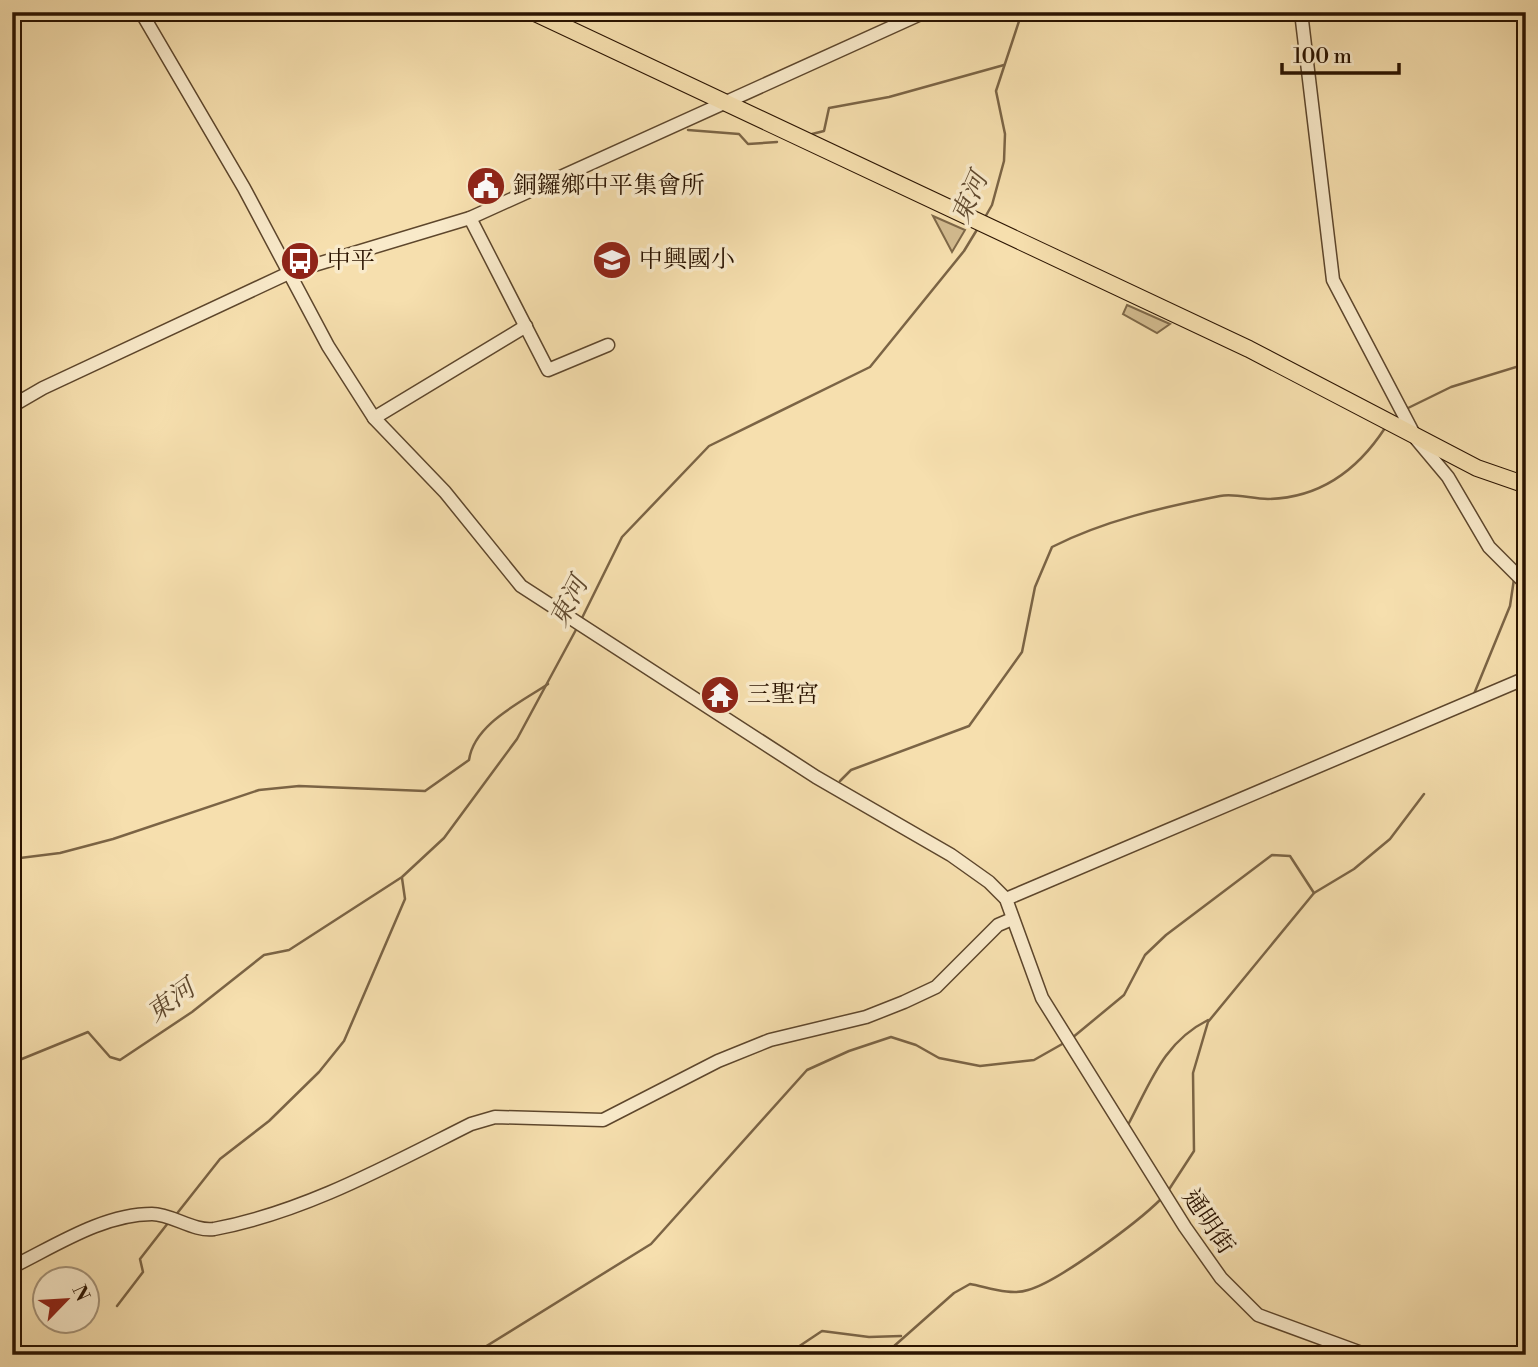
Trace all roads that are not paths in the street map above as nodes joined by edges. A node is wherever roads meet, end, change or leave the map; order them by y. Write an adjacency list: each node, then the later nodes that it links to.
1 (141, 12): 7 (street)
2 (533, 12): 5 (main road)
3 (925, 12): 5 (street)
4 (1301, 12): 11 (street)
5 (722, 103): 6 (street); 11 (main road)
6 (470, 218): 7 (street); 8 (street)
7 (291, 272): 10 (street); 12 (street)
8 (526, 326): 9 (street); 12 (street)
9 (608, 345)
10 (12, 406)
11 (1394, 417): 13 (main road)
12 (374, 418): 17 (street)
13 (1417, 440): 14 (main road); 15 (street)
14 (1526, 485)
15 (1520, 579)
16 (1526, 678): 17 (street)
17 (1006, 899): 18 (street, 通明街)
18 (1012, 919): 19 (street); 20 (street, 通明街)
19 (12, 1267)
20 (1367, 1355)

